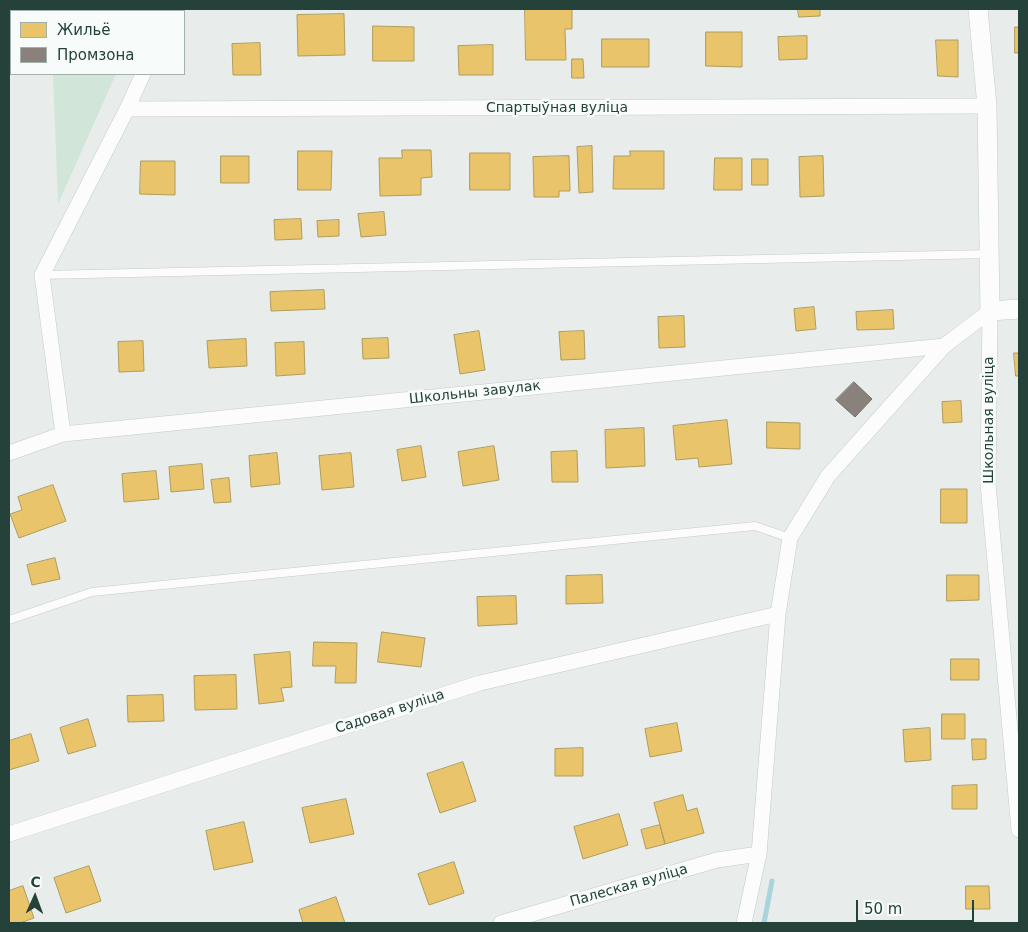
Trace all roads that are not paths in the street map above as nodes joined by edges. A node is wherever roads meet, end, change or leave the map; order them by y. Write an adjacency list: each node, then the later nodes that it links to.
1 (978, 9): 3 (street, Школьная вуліца)
2 (143, 75): 4 (street)
3 (987, 106): 4 (street, Спартыўная вуліца); 5 (street, Школьная вуліца)
4 (127, 109): 6 (street)
5 (989, 254): 6 (lane); 8 (street, Школьная вуліца)
6 (42, 275): 10 (street)
7 (1019, 309): 8 (street)
8 (990, 311): 9 (street); 15 (street, Школьная вуліца)
9 (944, 346): 10 (street, Школьны завулак); 12 (street)
10 (63, 434): 11 (street, Школьны завулак)
11 (9, 453)
12 (790, 538): 13 (street); 14 (lane)
13 (778, 614): 16 (street, Садовая вуліца); 17 (street)
14 (9, 620)
15 (1019, 830)
16 (9, 834)
17 (759, 854): 18 (street, Палеская вуліца); 19 (street)
18 (501, 923)
19 (744, 923)

